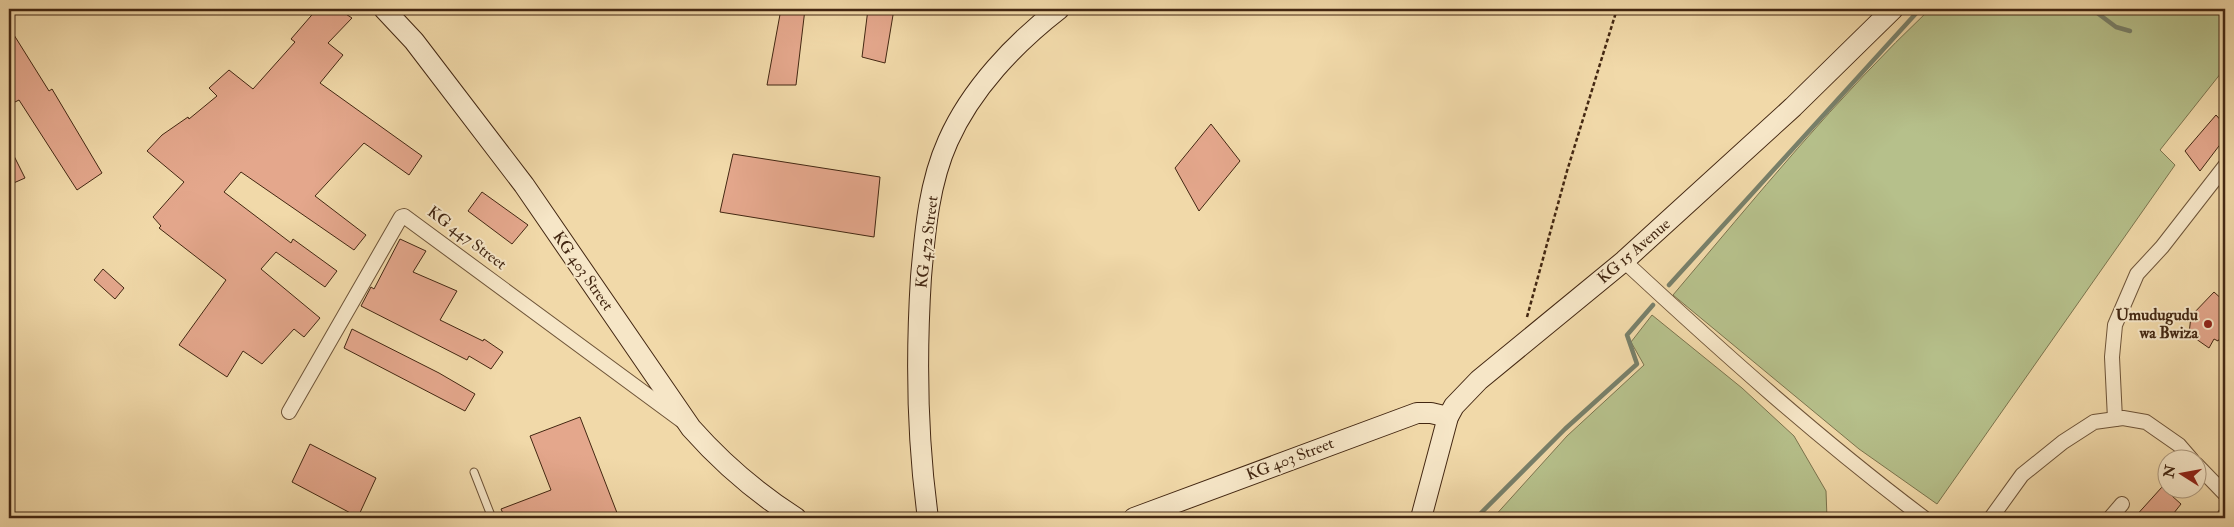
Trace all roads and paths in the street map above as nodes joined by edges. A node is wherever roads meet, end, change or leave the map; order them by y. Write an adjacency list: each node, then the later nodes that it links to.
1 (384, 9): 11 (main road, KG 403 Street)
2 (1059, 9): 20 (main road, KG 472 Street)
3 (1617, 9): 7 (path)
4 (1893, 9): 6 (main road, KG 15 Avenue)
5 (2225, 166): 10 (street)
6 (1624, 261): 9 (main road, KG 15 Avenue); 23 (street)
7 (1526, 320)
8 (289, 412): 11 (street, KG 447 Street)
9 (1448, 417): 21 (main road, KG 403 Street); 22 (main road, KG 15 Avenue)
10 (2115, 419): 12 (street); 24 (street)
11 (691, 428): 19 (main road, KG 403 Street)
12 (2182, 450)
13 (474, 472): 18 (lane)
14 (2206, 474): 15 (street)
15 (2225, 494)
16 (2122, 504): 25 (street)
17 (2225, 515): 26 (street)
18 (492, 518)
19 (796, 518)
20 (928, 518)
21 (1134, 518)
22 (1421, 518)
23 (1924, 518)
24 (1991, 518)
25 (2110, 518)
26 (2223, 518)

